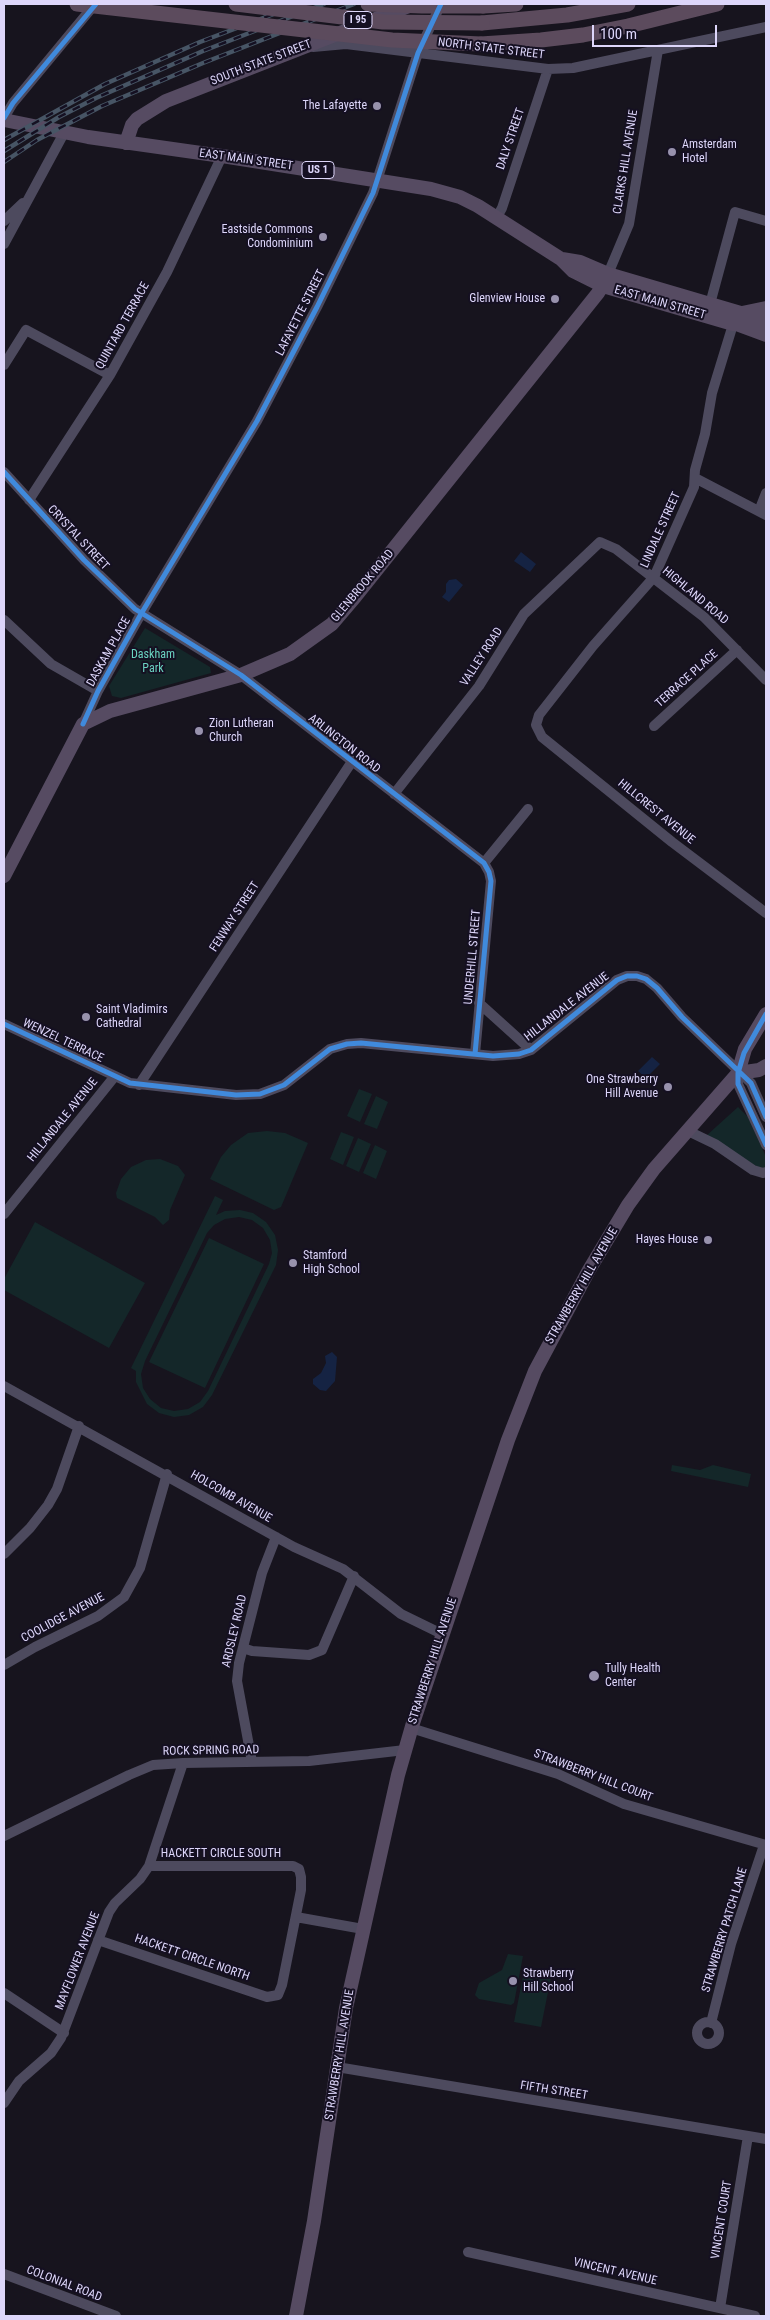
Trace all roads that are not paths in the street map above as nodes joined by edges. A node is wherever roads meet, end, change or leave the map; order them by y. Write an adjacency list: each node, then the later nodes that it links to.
1 (77, 4): 9 (highway, bridge)
2 (96, 4): 15 (street)
3 (236, 4): 8 (highway, I 95, bridge)
4 (368, 4): 7 (highway, I 95, bridge)
5 (414, 4): 11 (main road, SOUTH STATE STREET)
6 (441, 4): 13 (street, LAFAYETTE STREET)
7 (516, 4)
8 (628, 4)
9 (717, 4)
10 (766, 27): 12 (street, NORTH STATE STREET)
11 (299, 48): 13 (street, NORTH STATE STREET); 17 (main road, SOUTH STATE STREET)
12 (658, 50): 14 (street, NORTH STATE STREET); 25 (street, CLARKS HILL AVENUE)
13 (418, 52): 14 (street, NORTH STATE STREET); 19 (street, LAFAYETTE STREET)
14 (548, 69): 21 (street, DALY STREET)
15 (4, 119): 16 (main road, EAST MAIN STREET / US 1)
16 (64, 133): 17 (main road, EAST MAIN STREET / US 1); 20 (street)
17 (126, 143): 18 (main road, EAST MAIN STREET / US 1)
18 (222, 156): 19 (main road, EAST MAIN STREET / US 1); 31 (street, QUINTARD TERRACE)
19 (376, 180): 21 (main road, EAST MAIN STREET / US 1); 39 (street, LAFAYETTE STREET)
20 (28, 200): 23 (street); 24 (street)
21 (497, 217): 25 (main road, EAST MAIN STREET / US 1)
22 (766, 220): 26 (street)
23 (4, 221)
24 (4, 244)
25 (606, 280): 26 (main road, EAST MAIN STREET / US 1); 27 (main road, EAST MAIN STREET / US 1); 42 (main road, GLENBROOK ROAD)
26 (710, 304): 27 (main road, EAST MAIN STREET / US 1)
27 (737, 316): 28 (main road, EAST MAIN STREET / US 1); 29 (main road); 33 (street, LINDALE STREET)
28 (766, 318)
29 (766, 335)
30 (4, 365): 31 (street)
31 (110, 375): 35 (street, QUINTARD TERRACE)
32 (4, 472): 35 (street, CRYSTAL STREET)
33 (695, 478): 36 (street); 38 (street, LINDALE STREET)
34 (766, 493): 36 (street)
35 (29, 500): 39 (street, CRYSTAL STREET)
36 (763, 513)
37 (600, 542): 38 (street, HIGHLAND ROAD); 49 (street, VALLEY ROAD)
38 (654, 577): 41 (street, HIGHLAND ROAD); 46 (street, LINDALE STREET)
39 (141, 614): 42 (street, DASKAM PLACE); 44 (street, DASKAM PLACE)
40 (4, 620): 44 (street)
41 (737, 650): 43 (street, HIGHLAND ROAD); 47 (street, TERRACE PLACE)
42 (241, 675): 45 (main road, GLENBROOK ROAD); 48 (street, ARLINGTON ROAD)
43 (766, 680)
44 (98, 691): 45 (street, DASKAM PLACE)
45 (83, 724): 52 (main road)
46 (536, 725): 53 (street, HILLCREST AVENUE)
47 (654, 726)
48 (351, 763): 49 (street, ARLINGTON ROAD); 62 (street, FENWAY STREET)
49 (394, 794): 51 (street, ARLINGTON ROAD)
50 (528, 809): 51 (street)
51 (484, 864): 54 (street, UNDERHILL STREET)
52 (5, 869)
53 (766, 913)
54 (479, 1003): 57 (street, HILLANDALE AVENUE); 58 (street, UNDERHILL STREET)
55 (766, 1014): 60 (main road)
56 (4, 1024): 61 (street, WENZEL TERRACE)
57 (531, 1050): 58 (street, HILLANDALE AVENUE); 60 (street, HILLANDALE AVENUE)
58 (474, 1054): 62 (street, HILLANDALE AVENUE)
59 (766, 1066): 60 (main road)
60 (738, 1073): 63 (street, HILLANDALE AVENUE); 64 (main road, STRAWBERRY HILL AVENUE); 65 (street)
61 (115, 1076): 62 (street, HILLANDALE AVENUE); 67 (street, HILLANDALE AVENUE)
62 (139, 1085)
63 (766, 1117)
64 (688, 1132): 66 (street); 74 (main road, STRAWBERRY HILL AVENUE)
65 (766, 1145)
66 (766, 1172)
67 (4, 1214)
68 (4, 1386): 69 (street, HOLCOMB AVENUE)
69 (79, 1426): 70 (street, HOLCOMB AVENUE); 72 (street)
70 (167, 1474): 71 (street, HOLCOMB AVENUE); 76 (street, COOLIDGE AVENUE)
71 (276, 1537): 73 (street, HOLCOMB AVENUE); 75 (street, ARDSLEY ROAD)
72 (4, 1554)
73 (354, 1576): 74 (street, HOLCOMB AVENUE); 75 (street)
74 (442, 1634): 77 (main road, STRAWBERRY HILL AVENUE)
75 (243, 1648): 79 (street, ARDSLEY ROAD)
76 (4, 1665)
77 (411, 1728): 78 (main road, STRAWBERRY HILL AVENUE); 82 (street, STRAWBERRY HILL COURT)
78 (405, 1750): 79 (street, ROCK SPRING ROAD); 85 (main road, STRAWBERRY HILL AVENUE)
79 (252, 1762): 80 (street, ROCK SPRING ROAD)
80 (183, 1763): 81 (street, ROCK SPRING ROAD); 83 (street, MAYFLOWER AVENUE)
81 (4, 1836)
82 (765, 1845): 88 (street, STRAWBERRY PATCH LANE)
83 (150, 1866): 84 (street, HACKETT CIRCLE SOUTH); 86 (street, MAYFLOWER AVENUE)
84 (296, 1917): 85 (street); 86 (street, HACKETT CIRCLE NORTH)
85 (363, 1929): 90 (main road, STRAWBERRY HILL AVENUE)
86 (98, 1940): 89 (street, MAYFLOWER AVENUE)
87 (4, 1993): 89 (street)
88 (710, 2023)
89 (64, 2033): 91 (street, MAYFLOWER AVENUE)
90 (337, 2068): 92 (street, FIFTH STREET); 98 (main road, STRAWBERRY HILL AVENUE)
91 (4, 2103)
92 (748, 2136): 93 (street, FIFTH STREET); 96 (street, VINCENT COURT)
93 (766, 2139)
94 (468, 2252): 96 (street, VINCENT AVENUE)
95 (4, 2274): 97 (street, COLONIAL ROAD)
96 (720, 2308): 99 (street, VINCENT AVENUE)
97 (116, 2316)
98 (296, 2316)
99 (756, 2316)

